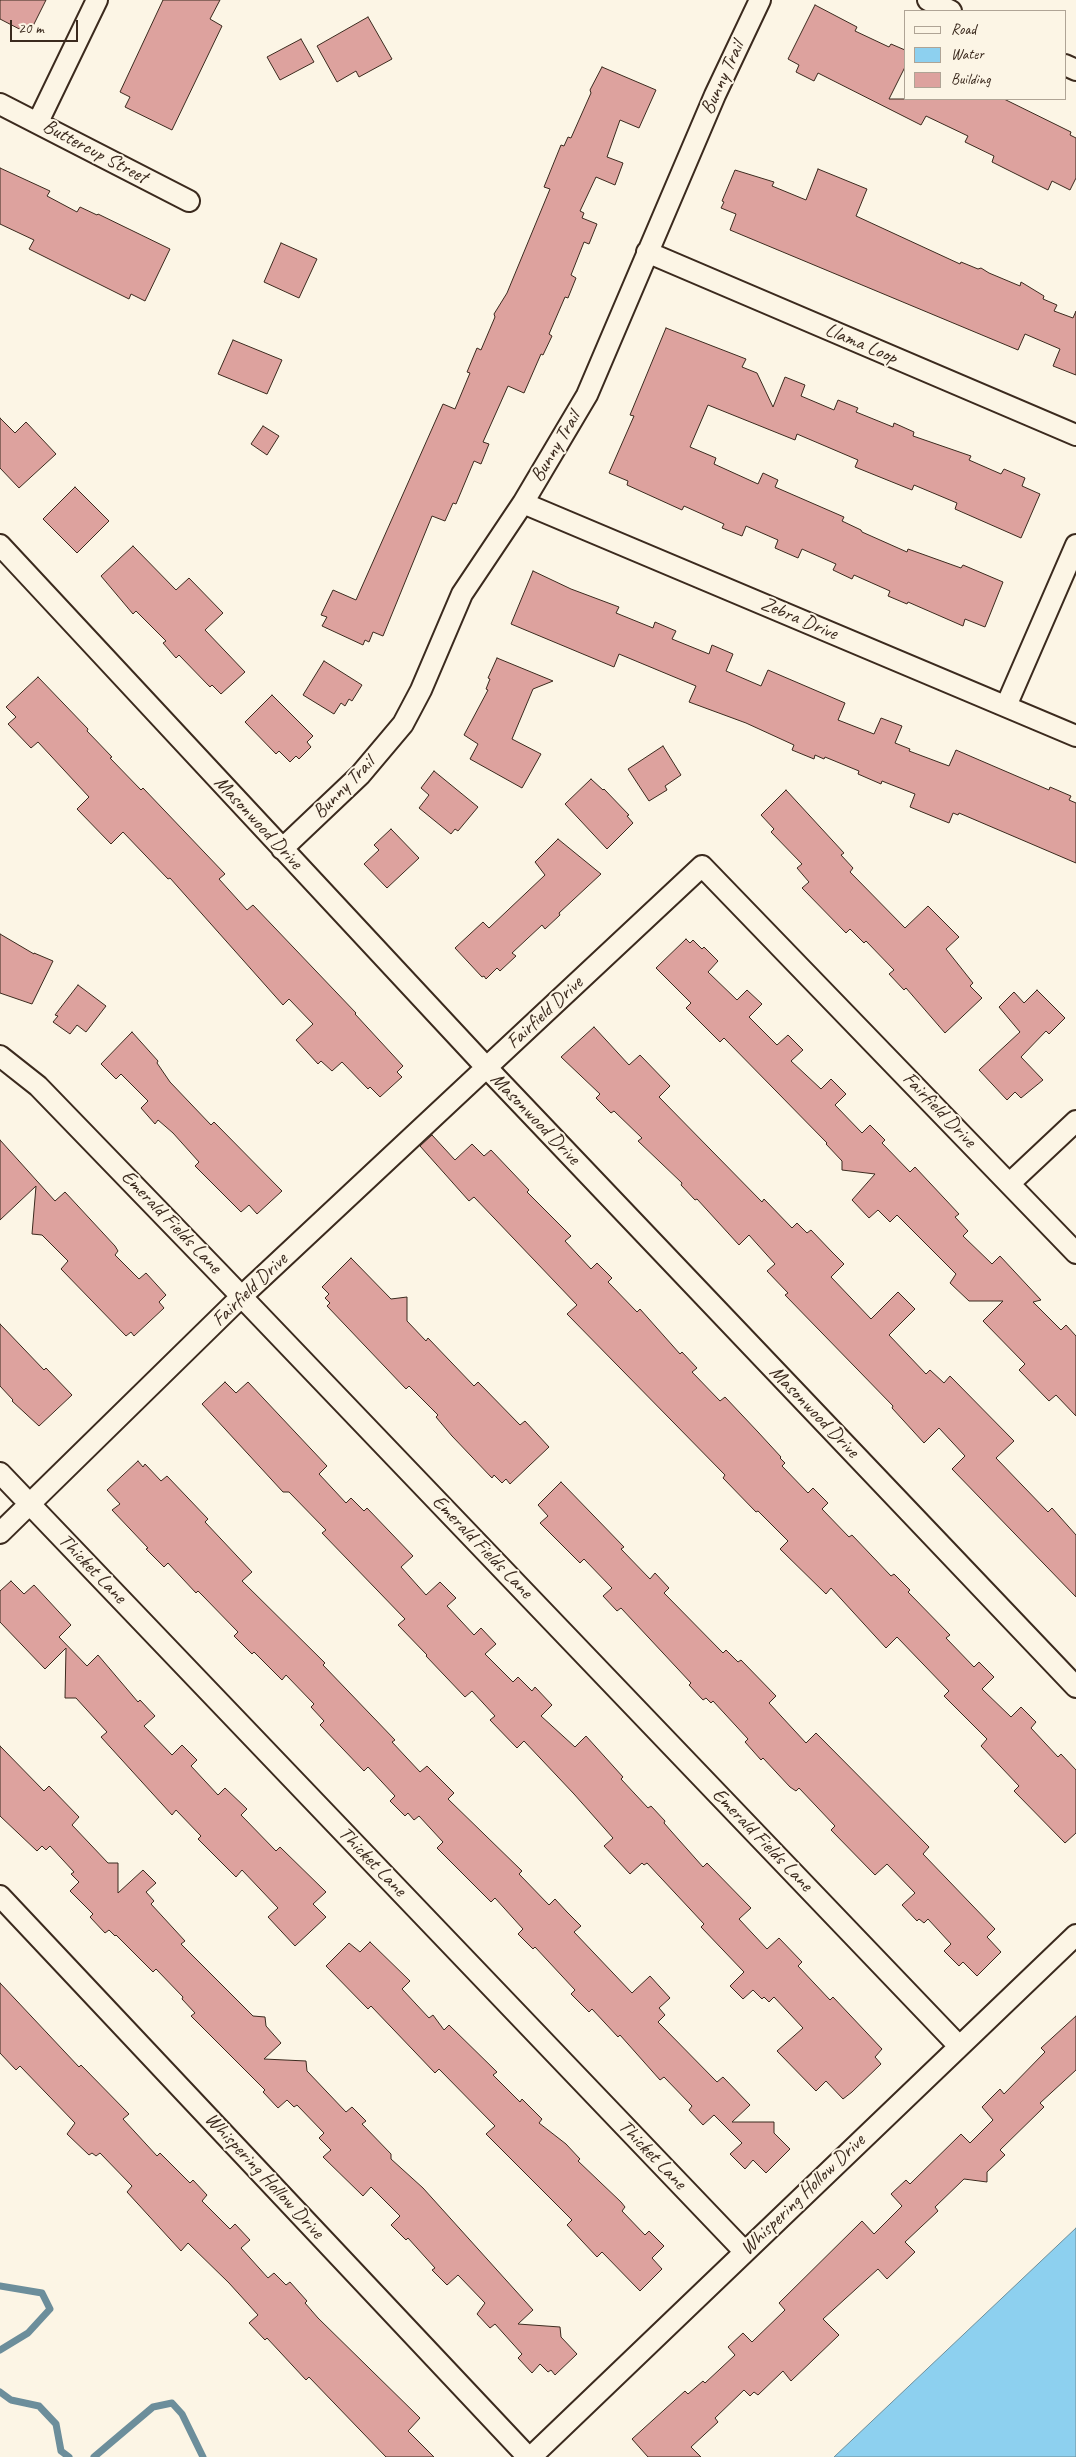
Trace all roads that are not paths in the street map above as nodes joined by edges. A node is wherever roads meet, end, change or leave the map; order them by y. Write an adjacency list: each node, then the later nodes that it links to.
1 (97, 0): 6 (street)
2 (760, 0): 8 (street, Bunny Trail)
3 (928, 0): 4 (street)
4 (949, 10)
5 (0, 104): 6 (street, Buttercup Street)
6 (38, 122): 7 (street, Buttercup Street)
7 (189, 201)
8 (647, 252): 9 (street, Llama Loop); 10 (street, Bunny Trail)
9 (1076, 435)
10 (523, 503): 13 (street, Zebra Drive); 15 (street, Bunny Trail)
11 (0, 545): 15 (street, Masonwood Drive)
12 (1076, 545): 13 (street)
13 (1006, 706): 14 (street, Zebra Drive)
14 (1076, 736)
15 (282, 849): 17 (street, Masonwood Drive)
16 (0, 1056): 21 (street, Emerald Fields Lane)
17 (486, 1067): 19 (street, Fairfield Drive); 21 (street, Fairfield Drive); 25 (street, Masonwood Drive)
18 (1076, 1121): 19 (street)
19 (1010, 1183): 20 (street, Fairfield Drive)
20 (1076, 1253)
21 (242, 1296): 23 (street, Fairfield Drive); 28 (street, Emerald Fields Lane)
22 (0, 1473): 23 (street, Thicket Lane)
23 (30, 1505): 24 (street, Fairfield Drive); 29 (street, Thicket Lane)
24 (0, 1533)
25 (1076, 1687)
26 (0, 1896): 30 (street, Whispering Hollow Drive)
27 (1076, 1935): 28 (street, Whispering Hollow Drive)
28 (958, 2046): 29 (street, Whispering Hollow Drive)
29 (744, 2251): 30 (street, Whispering Hollow Drive)
30 (530, 2457)

